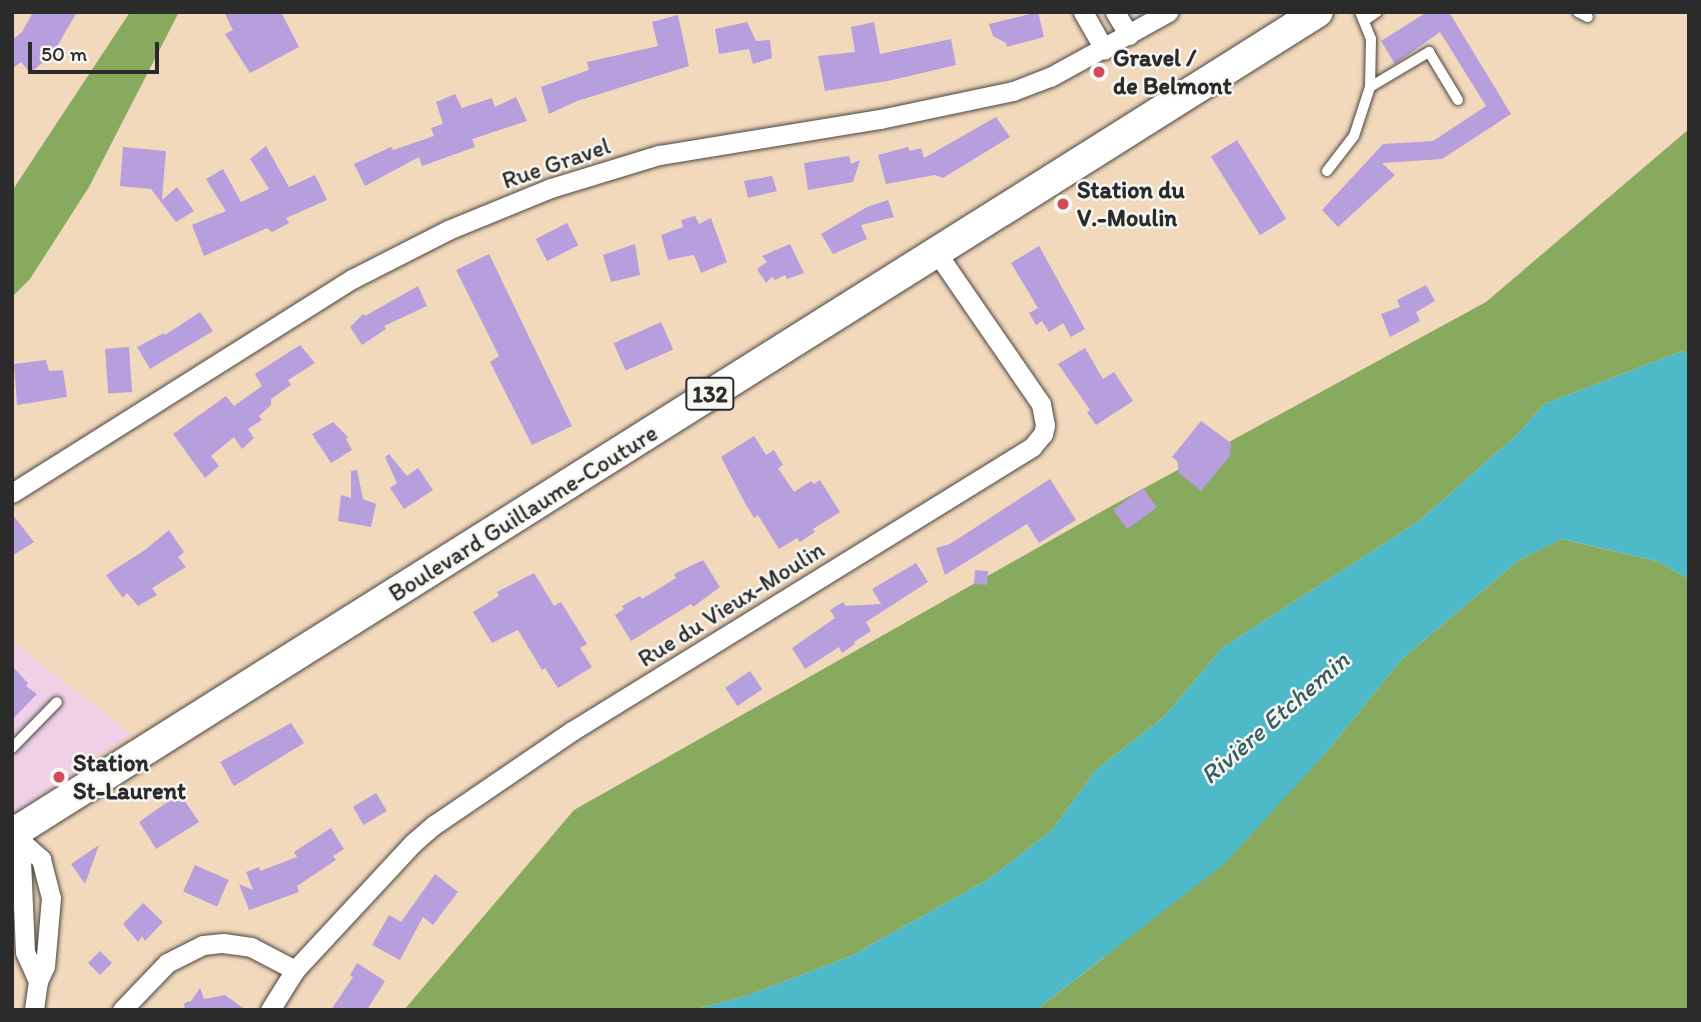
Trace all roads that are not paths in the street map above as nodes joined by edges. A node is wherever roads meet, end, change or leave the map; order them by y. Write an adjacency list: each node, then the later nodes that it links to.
1 (1083, 12): 8 (street)
2 (1115, 12): 7 (street)
3 (1168, 12): 7 (street, Rue Gravel)
4 (1318, 12): 12 (main road, Boulevard Guillaume-Couture / 132)
5 (1377, 12): 6 (lane)
6 (1363, 16): 9 (lane)
7 (1129, 35): 8 (street, Rue Gravel)
8 (1104, 49): 13 (street, Rue Gravel)
9 (1370, 88): 10 (lane); 11 (lane)
10 (1458, 100)
11 (1327, 171)
12 (936, 252): 16 (main road, Boulevard Guillaume-Couture / 132); 17 (street, Rue du Vieux-Moulin)
13 (12, 494)
14 (57, 702): 15 (lane)
15 (12, 748)
16 (13, 834): 18 (street); 18 (street)
17 (295, 970): 20 (street); 21 (street, Rue du Vieux-Moulin)
18 (38, 981): 19 (street)
19 (34, 1010)
20 (122, 1010)
21 (270, 1010)

